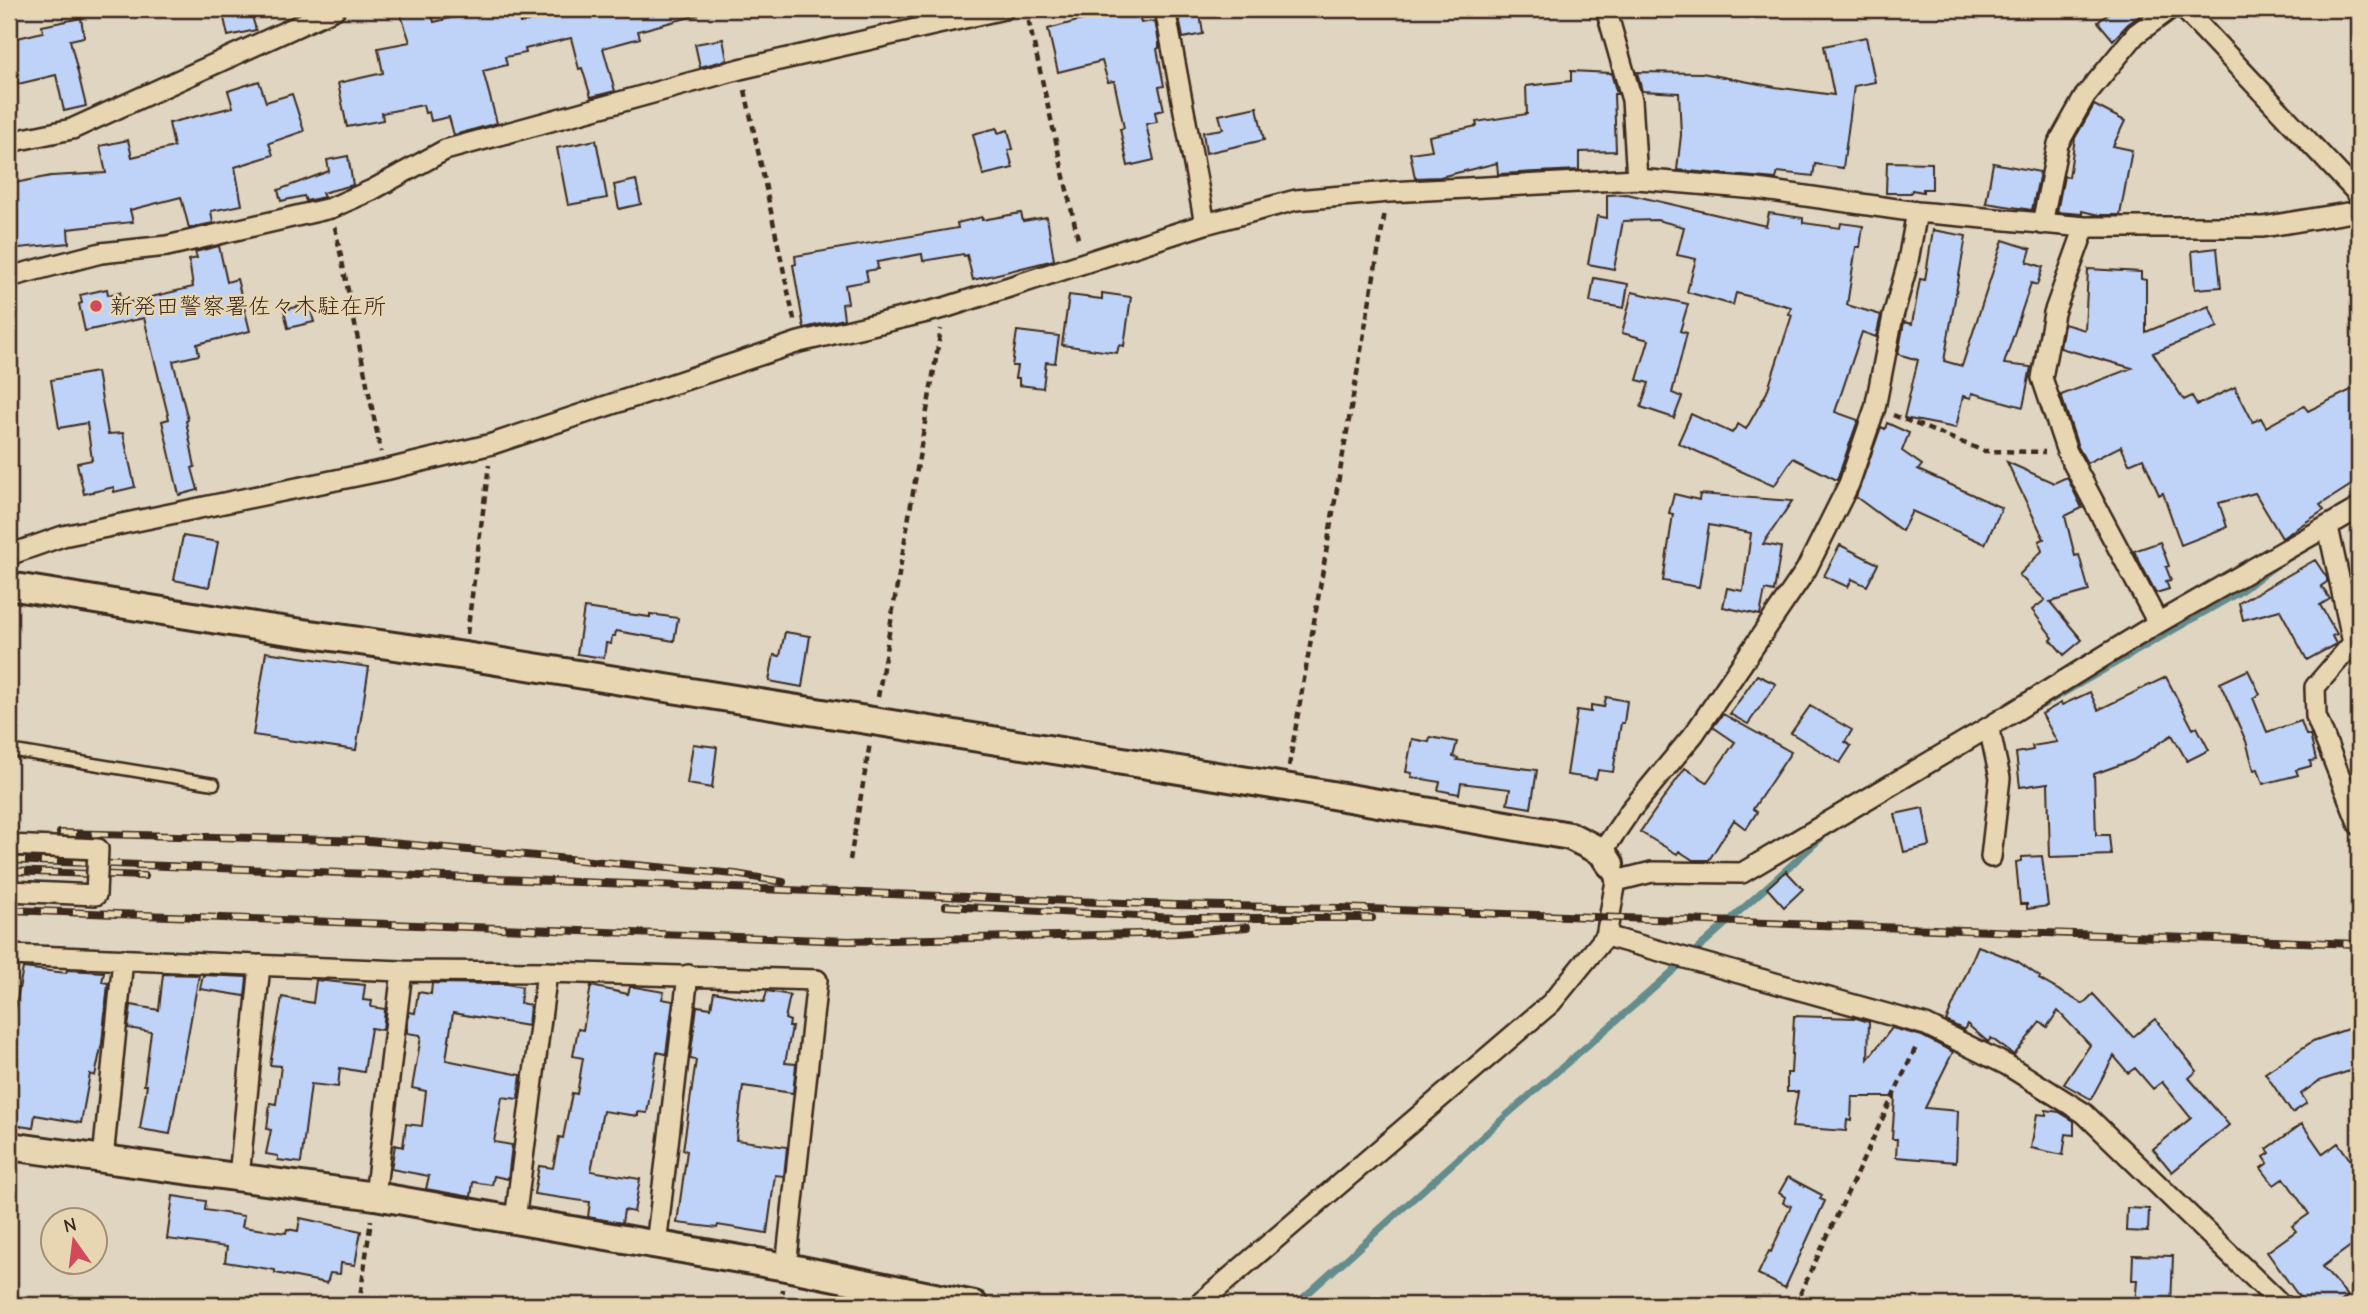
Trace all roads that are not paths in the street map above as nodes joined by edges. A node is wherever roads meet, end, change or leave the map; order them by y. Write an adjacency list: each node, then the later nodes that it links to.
1 (335, 9): 7 (street)
2 (1004, 9): 15 (street)
3 (1164, 9): 12 (street)
4 (1606, 9): 8 (street)
5 (2170, 9): 13 (street)
6 (2184, 9): 9 (street)
7 (9, 142)
8 (1637, 179): 11 (street); 12 (street)
9 (2359, 195)
10 (2359, 211): 14 (street)
11 (1917, 212): 13 (street); 27 (street)
12 (1205, 224): 18 (street)
13 (2042, 224): 14 (street)
14 (2085, 227): 20 (street)
15 (9, 277)
16 (2359, 508): 17 (street)
17 (2328, 527): 20 (street); 24 (street)
18 (9, 555)
19 (9, 586): 27 (street)
20 (2158, 623): 21 (street)
21 (1989, 727): 26 (street); 27 (street)
22 (9, 750): 23 (lane)
23 (214, 784)
24 (2359, 825)
25 (9, 845): 28 (street, bridge)
26 (1991, 857)
27 (1609, 865): 29 (street)
28 (9, 891)
29 (1606, 936): 44 (street); 45 (street)
30 (9, 955): 31 (street)
31 (123, 959): 32 (street); 37 (street)
32 (260, 965): 33 (street); 38 (street)
33 (402, 971): 34 (street); 39 (street)
34 (547, 972): 35 (street); 40 (street)
35 (688, 975): 41 (street); 42 (street)
36 (9, 1146): 37 (street)
37 (103, 1159): 38 (street)
38 (239, 1177): 39 (street)
39 (375, 1196): 40 (street)
40 (515, 1220): 41 (street)
41 (656, 1245): 42 (street)
42 (786, 1267): 43 (street)
43 (974, 1305)
44 (1198, 1305)
45 (2282, 1305)

